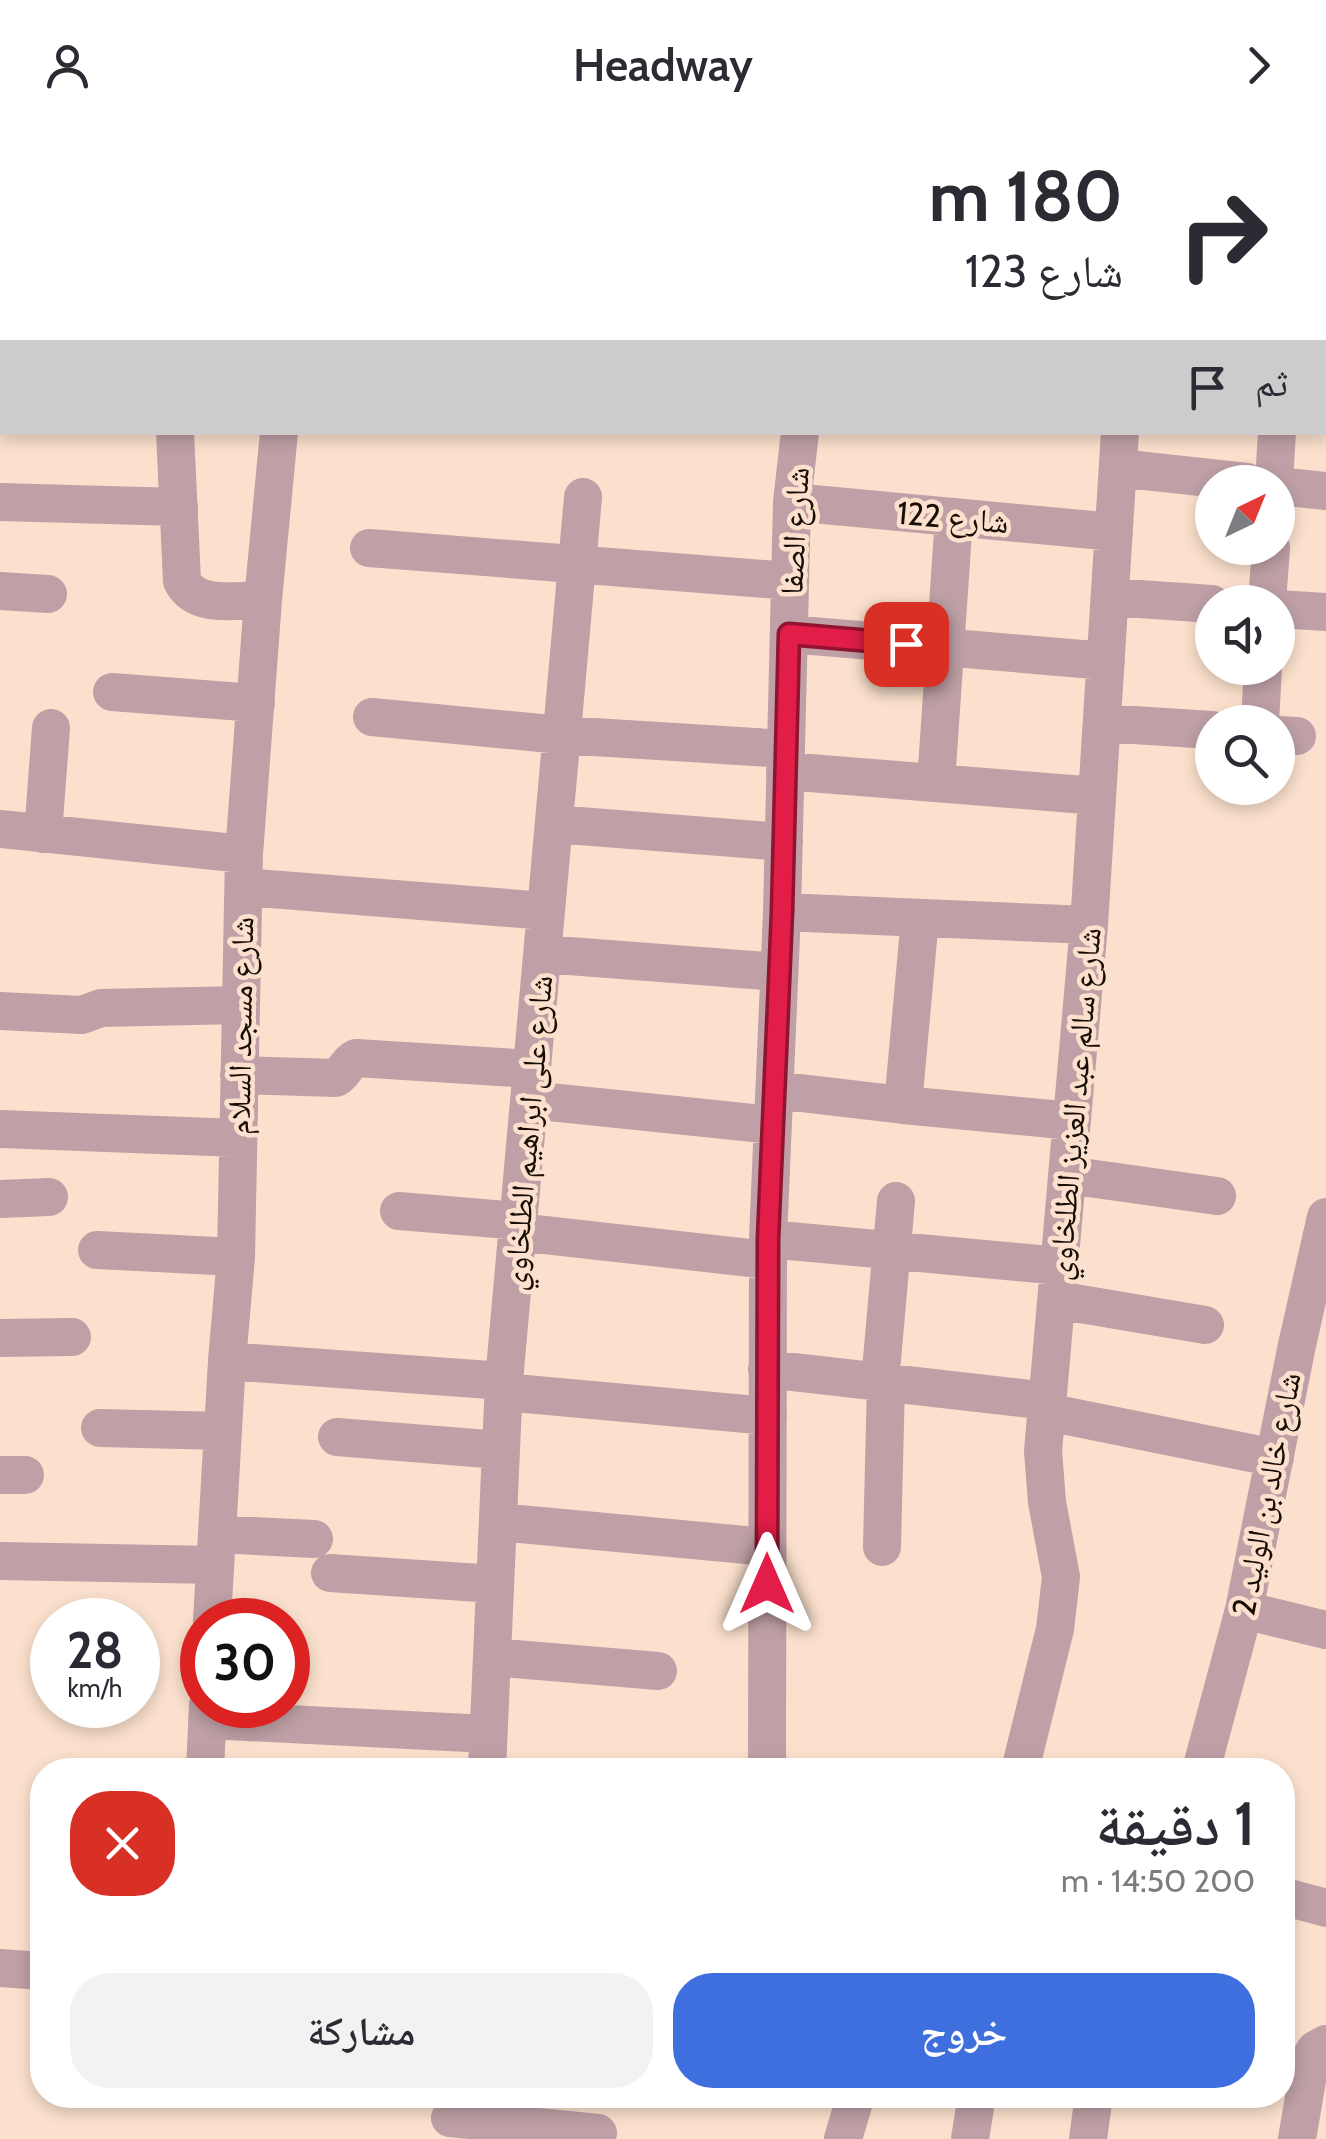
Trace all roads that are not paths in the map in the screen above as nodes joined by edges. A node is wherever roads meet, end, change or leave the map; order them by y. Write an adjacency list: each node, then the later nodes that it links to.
1 (175, 435): 13 (street)
2 (279, 435): 22 (street, شارع مسجد السلام)
3 (800, 435): 12 (street, شارع الصفا)
4 (1277, 435): 6 (street)
5 (1119, 450): 7 (street); 15 (street, شارع سالم عبد العزيز الطلخاوي)
6 (1276, 465)
7 (1195, 469)
8 (1295, 487): 9 (street)
9 (1326, 491)
10 (583, 497): 17 (street, شارع على ابراهيم الطلخاوي)
11 (0, 502): 13 (street)
12 (792, 502): 14 (street, شارع 122); 18 (street, شارع الصفا)
13 (179, 507): 22 (street)
14 (954, 516): 15 (street, شارع 122); 27 (street)
15 (1114, 532): 21 (street, شارع سالم عبد العزيز الطلخاوي)
16 (369, 548): 17 (street)
17 (577, 563): 18 (street); 35 (street, شارع على ابراهيم الطلخاوي)
18 (790, 581): 26 (street, شارع الصفا)
19 (0, 591): 20 (street)
20 (48, 594)
21 (1110, 597): 23 (street); 28 (street, شارع سالم عبد العزيز الطلخاوي)
22 (263, 600): 30 (street, شارع مسجد السلام)
23 (1195, 603)
24 (1295, 610): 25 (street)
25 (1326, 612)
26 (789, 634): 27 (street); 36 (street, شارع الصفا)
27 (946, 648): 28 (street); 37 (street)
28 (1106, 661): 32 (street, شارع سالم عبد العزيز الطلخاوي)
29 (112, 692): 30 (street)
30 (256, 703): 43 (street, شارع مسجد السلام)
31 (372, 717): 35 (street)
32 (1102, 722): 34 (street); 38 (street, شارع سالم عبد العزيز الطلخاوي)
33 (51, 728): 41 (street)
34 (1195, 729)
35 (562, 735): 36 (street); 39 (street, شارع على ابراهيم الطلخاوي)
36 (786, 760): 37 (street); 42 (street, شارع الصفا)
37 (936, 783): 38 (street)
38 (1097, 796): 47 (street, شارع سالم عبد العزيز الطلخاوي)
39 (554, 824): 42 (street); 44 (street, شارع على ابراهيم الطلخاوي)
40 (0, 829): 41 (street)
41 (44, 834): 43 (street)
42 (784, 842): 45 (street, شارع الصفا)
43 (244, 871): 44 (street); 50 (street, شارع مسجد السلام)
44 (546, 911): 48 (street, شارع على ابراهيم الطلخاوي)
45 (782, 912): 46 (street); 49 (street, شارع الصفا)
46 (920, 918): 47 (street); 54 (street)
47 (1089, 925): 56 (street, شارع سالم عبد العزيز الطلخاوي)
48 (543, 954): 49 (street); 53 (street, شارع على ابراهيم الطلخاوي)
49 (779, 972): 55 (street, شارع الصفا)
50 (240, 1006): 51 (street); 52 (street, شارع مسجد السلام)
51 (0, 1011)
52 (239, 1075): 53 (street); 58 (street, شارع مسجد السلام)
53 (531, 1084): 55 (street); 66 (street, شارع على ابراهيم الطلخاوي)
54 (904, 1105): 55 (street); 56 (street)
55 (774, 1108): 67 (street, شارع الصفا)
56 (1072, 1120): 59 (street, شارع سالم عبد العزيز الطلخاوي)
57 (0, 1129): 58 (street)
58 (238, 1138): 70 (street, شارع مسجد السلام)
59 (1068, 1175): 60 (street); 71 (street, شارع سالم عبد العزيز الطلخاوي)
60 (1217, 1196)
61 (49, 1197): 62 (street)
62 (0, 1199)
63 (896, 1201): 69 (street)
64 (399, 1212): 66 (street)
65 (1326, 1216): 85 (street, شارع خالد بن الوليد 2)
66 (518, 1227): 67 (street); 78 (street, شارع على ابراهيم الطلخاوي)
67 (768, 1249): 69 (street); 76 (street, شارع الصفا)
68 (97, 1250): 70 (street)
69 (891, 1250): 71 (street); 77 (street)
70 (236, 1257): 75 (street, شارع مسجد السلام)
71 (1058, 1283): 72 (street); 79 (street, شارع سالم عبد العزيز الطلخاوي)
72 (1205, 1325)
73 (72, 1337): 74 (street)
74 (0, 1338)
75 (227, 1361): 78 (street); 82 (street, شارع مسجد السلام)
76 (768, 1369): 77 (street); 80 (street, شارع الصفا)
77 (883, 1382): 79 (street); 89 (street)
78 (504, 1387): 80 (street); 84 (street, شارع على ابراهيم الطلخاوي)
79 (1048, 1407): 85 (street); 104 (street, شارع سالم عبد العزيز الطلخاوي)
80 (768, 1416): 88 (street, شارع الصفا)
81 (100, 1428): 82 (street)
82 (223, 1431): 90 (street, شارع مسجد السلام)
83 (336, 1437): 84 (street)
84 (500, 1450): 86 (street, شارع على ابراهيم الطلخاوي)
85 (1275, 1458): 95 (street, شارع خالد بن الوليد 2)
86 (498, 1522): 88 (street); 93 (street, شارع على ابراهيم الطلخاوي)
87 (314, 1539): 90 (street)
88 (767, 1546): 103 (street, شارع الصفا)
89 (882, 1546)
90 (216, 1550): 91 (street); 94 (street, شارع مسجد السلام)
91 (0, 1561)
92 (330, 1573): 93 (street)
93 (495, 1584): 97 (street, شارع على ابراهيم الطلخاوي)
94 (213, 1598)
95 (1244, 1610): 96 (street); 105 (street, شارع خالد بن الوليد 2)
96 (1326, 1630)
97 (492, 1657): 98 (street); 101 (street, شارع على ابراهيم الطلخاوي)
98 (658, 1671)
99 (310, 1724): 101 (street)
100 (207, 1728): 102 (street)
101 (488, 1752)
102 (206, 1758)
103 (771, 1758)
104 (1023, 1758)
105 (1203, 1758)
106 (1295, 1900): 107 (street)
107 (1326, 1908)
108 (0, 1968): 109 (street)
109 (30, 1970)
110 (1326, 2044): 111 (street)
111 (1295, 2091)
112 (852, 2108): 118 (street)
113 (976, 2108): 119 (street)
114 (1092, 2108): 120 (street)
115 (1294, 2108): 121 (street)
116 (450, 2117): 117 (street)
117 (598, 2133)
118 (843, 2139)
119 (970, 2139)
120 (1088, 2139)
121 (1298, 2139)

